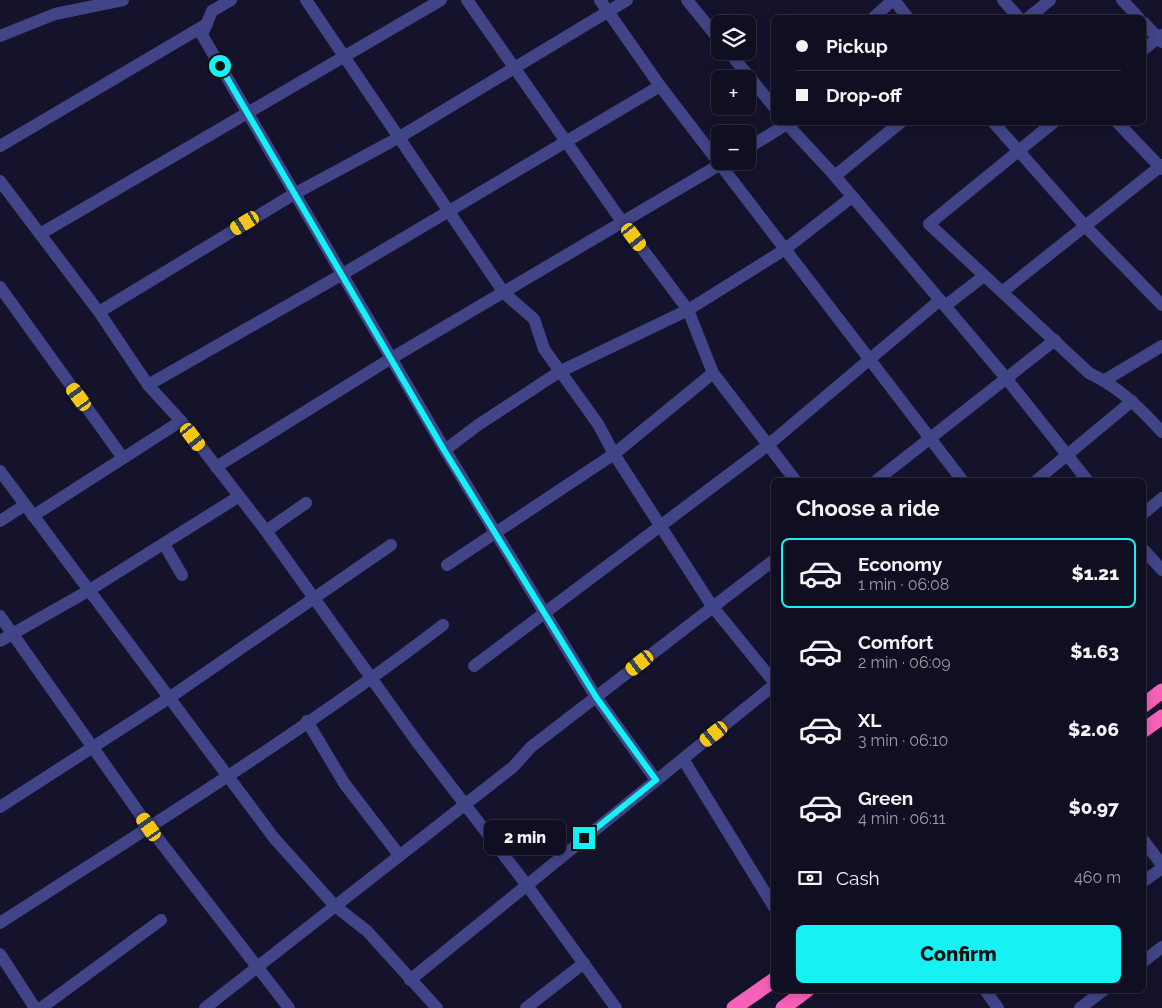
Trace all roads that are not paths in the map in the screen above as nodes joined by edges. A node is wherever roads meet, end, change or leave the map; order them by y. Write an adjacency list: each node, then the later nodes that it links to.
1 (123, 0): 22 (street)
2 (306, 0): 25 (street)
3 (441, 0): 25 (street)
4 (467, 0): 27 (street)
5 (600, 0): 13 (street)
6 (627, 0): 13 (street)
7 (687, 0): 21 (street)
8 (894, 0): 14 (street); 15 (street)
9 (1003, 0): 16 (street)
10 (1050, 0): 17 (street)
11 (1122, 0): 18 (street)
12 (225, 1): 19 (street)
13 (609, 12): 27 (street); 28 (street)
14 (876, 15)
15 (906, 15)
16 (1016, 15)
17 (1032, 15)
18 (1135, 15)
19 (207, 24): 30 (street); 40 (street)
20 (1146, 25): 23 (street)
21 (711, 30)
22 (0, 36)
23 (1161, 38): 24 (street)
24 (1146, 48)
25 (344, 57): 30 (street); 37 (street)
26 (735, 60): 29 (street)
27 (515, 67): 37 (street); 38 (street)
28 (660, 86): 38 (street); 41 (street)
29 (771, 103)
30 (247, 113): 48 (street); 54 (street)
31 (783, 125): 39 (street)
32 (788, 125): 46 (street)
33 (896, 125): 46 (street)
34 (996, 125): 42 (street)
35 (1050, 125): 42 (street)
36 (1120, 125): 43 (street)
37 (398, 138): 48 (street); 51 (street)
38 (567, 140): 51 (street); 52 (street)
39 (756, 143)
40 (0, 146)
41 (711, 148)
42 (1018, 152): 53 (street); 57 (street)
43 (1161, 167): 53 (street)
44 (711, 170): 52 (street)
45 (728, 170): 55 (street)
46 (835, 176): 50 (street)
47 (0, 182): 49 (street)
48 (294, 194): 56 (street); 64 (street)
49 (4, 195): 54 (street)
50 (852, 197): 55 (street); 61 (street)
51 (447, 210): 56 (street); 60 (street)
52 (623, 223): 60 (street); 63 (street)
53 (1086, 227): 59 (street); 62 (street)
54 (40, 234): 64 (street)
55 (784, 250): 63 (street); 68 (street)
56 (341, 275): 67 (street); 73 (street)
57 (984, 276): 59 (street); 61 (street)
58 (0, 287): 82 (street)
59 (1002, 292): 65 (street)
60 (504, 293): 67 (street); 69 (street)
61 (943, 303): 68 (street); 71 (street)
62 (1162, 305)
63 (688, 310): 69 (street); 70 (street)
64 (99, 312): 73 (street)
65 (1055, 340): 71 (street); 72 (street)
66 (1162, 346): 72 (street)
67 (390, 358): 79 (street); 83 (street)
68 (868, 360): 77 (street); 78 (street)
69 (559, 372): 79 (street); 80 (street)
70 (713, 373): 78 (street); 80 (street)
71 (1006, 378): 77 (street); 81 (street)
72 (1105, 380): 74 (street)
73 (148, 385): 75 (street)
74 (1132, 401): 76 (street); 81 (street)
75 (181, 421): 82 (street); 83 (street)
76 (1162, 432)
77 (929, 439): 86 (street); 87 (street)
78 (768, 445): 85 (street); 97 (street)
79 (444, 450): 99 (street)
80 (614, 454): 97 (street); 99 (street)
81 (1068, 455): 88 (street); 89 (street)
82 (123, 458): 95 (street)
83 (216, 467): 90 (street)
84 (0, 471): 93 (street)
85 (793, 478)
86 (880, 478)
87 (960, 478)
88 (1039, 478)
89 (1085, 478)
90 (238, 497): 98 (street); 100 (street)
91 (1162, 498): 94 (street)
92 (306, 504): 98 (street)
93 (25, 505): 95 (street); 96 (street)
94 (1146, 511)
95 (33, 516): 107 (street)
96 (0, 521)
97 (662, 525): 109 (street); 110 (street)
98 (266, 531): 108 (street)
99 (496, 532): 104 (street); 110 (street)
100 (164, 544): 106 (street); 107 (street)
101 (391, 545): 108 (street)
102 (1146, 552): 105 (street)
103 (771, 562): 109 (street)
104 (447, 565)
105 (1162, 570)
106 (182, 575)
107 (88, 591): 113 (street); 121 (street)
108 (313, 600): 117 (street); 121 (street)
109 (712, 606): 116 (street); 120 (street)
110 (546, 612): 115 (street); 120 (street)
111 (0, 616): 113 (street)
112 (443, 625): 117 (street)
113 (13, 634): 114 (street); 126 (street)
114 (0, 641)
115 (474, 666)
116 (771, 679)
117 (371, 680): 124 (street); 130 (street)
118 (771, 686): 127 (street)
119 (1162, 691): 122 (highway)
120 (596, 697): 129 (street); 130 (street)
121 (169, 698): 126 (street); 128 (street)
122 (1146, 703)
123 (1162, 716): 125 (highway)
124 (306, 721): 128 (street); 134 (street)
125 (1146, 728)
126 (92, 748): 131 (street); 132 (street)
127 (684, 759): 129 (street); 138 (street)
128 (228, 777): 132 (street); 139 (street)
129 (656, 780): 137 (street)
130 (464, 804): 134 (street); 137 (street)
131 (0, 807)
132 (149, 827): 141 (street); 146 (street)
133 (1146, 844): 135 (street)
134 (399, 855): 139 (street)
135 (1162, 866): 136 (street)
136 (1146, 880)
137 (526, 884): 145 (street); 147 (street)
138 (771, 902)
139 (335, 906): 146 (street); 147 (street)
140 (161, 920): 153 (street)
141 (0, 923)
142 (1162, 947): 144 (street)
143 (0, 954): 152 (street)
144 (1146, 959)
145 (584, 963): 157 (street); 158 (street)
146 (256, 968): 154 (street); 155 (street)
147 (410, 980): 156 (street)
148 (771, 982): 159 (highway)
149 (803, 993): 160 (highway)
150 (991, 993): 161 (street)
151 (1100, 993): 162 (street)
152 (35, 1008)
153 (42, 1008)
154 (205, 1008)
155 (290, 1008)
156 (437, 1008)
157 (526, 1008)
158 (616, 1008)
159 (734, 1008)
160 (783, 1008)
161 (998, 1008)
162 (1080, 1008)

